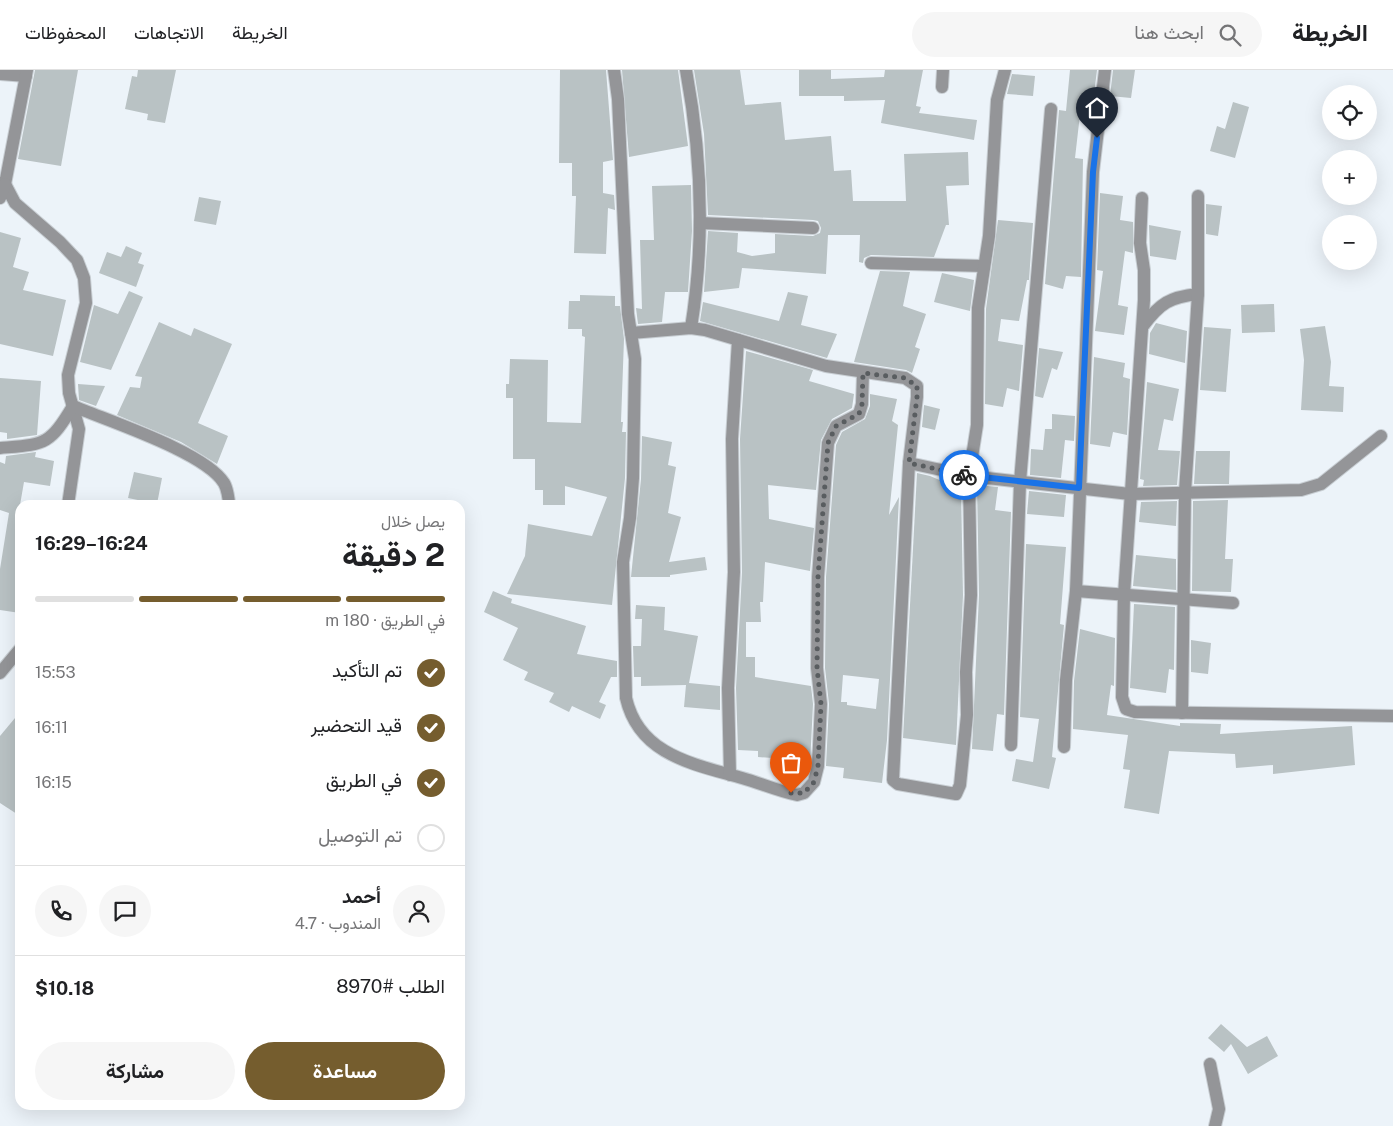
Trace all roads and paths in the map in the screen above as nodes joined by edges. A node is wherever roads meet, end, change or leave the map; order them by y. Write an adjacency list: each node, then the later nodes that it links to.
1 (614, 70): 21 (street)
2 (686, 70): 14 (street)
3 (943, 70): 8 (street)
4 (1005, 70): 17 (street)
5 (1105, 70): 30 (street)
6 (26, 73): 7 (street); 10 (street)
7 (0, 74)
8 (942, 87)
9 (1051, 109): 29 (street)
10 (3, 183): 12 (street); 24 (street)
11 (1198, 196): 18 (street)
12 (0, 198)
13 (1142, 198): 19 (street)
14 (700, 223): 15 (street); 20 (street)
15 (813, 228)
16 (871, 262): 17 (street)
17 (984, 266): 28 (street)
18 (1198, 294): 19 (street); 31 (street)
19 (1143, 326): 32 (street)
20 (691, 328): 21 (street); 22 (street)
21 (632, 334): 45 (street)
22 (738, 340): 23 (street); 45 (street)
23 (863, 373): 27 (street); 45 (street)
24 (73, 406): 26 (street); 33 (street); 34 (street)
25 (1381, 436): 31 (street)
26 (0, 448)
27 (909, 463): 28 (street); 28 (street)
28 (969, 476): 29 (street)
29 (1020, 482): 30 (street); 43 (street)
30 (1079, 488): 32 (street); 35 (street)
31 (1184, 492): 32 (street); 37 (street)
32 (1130, 494): 36 (street)
33 (69, 500)
34 (229, 500)
35 (1076, 590): 36 (street); 44 (street)
36 (1124, 595): 37 (street); 41 (street)
37 (1184, 598): 38 (street); 41 (street)
38 (1233, 603)
39 (15, 655): 40 (street)
40 (0, 674)
41 (1182, 713): 42 (street)
42 (1393, 716)
43 (1011, 745)
44 (1064, 747)
45 (730, 775)
46 (1210, 1064): 47 (street)
47 (1215, 1126)

